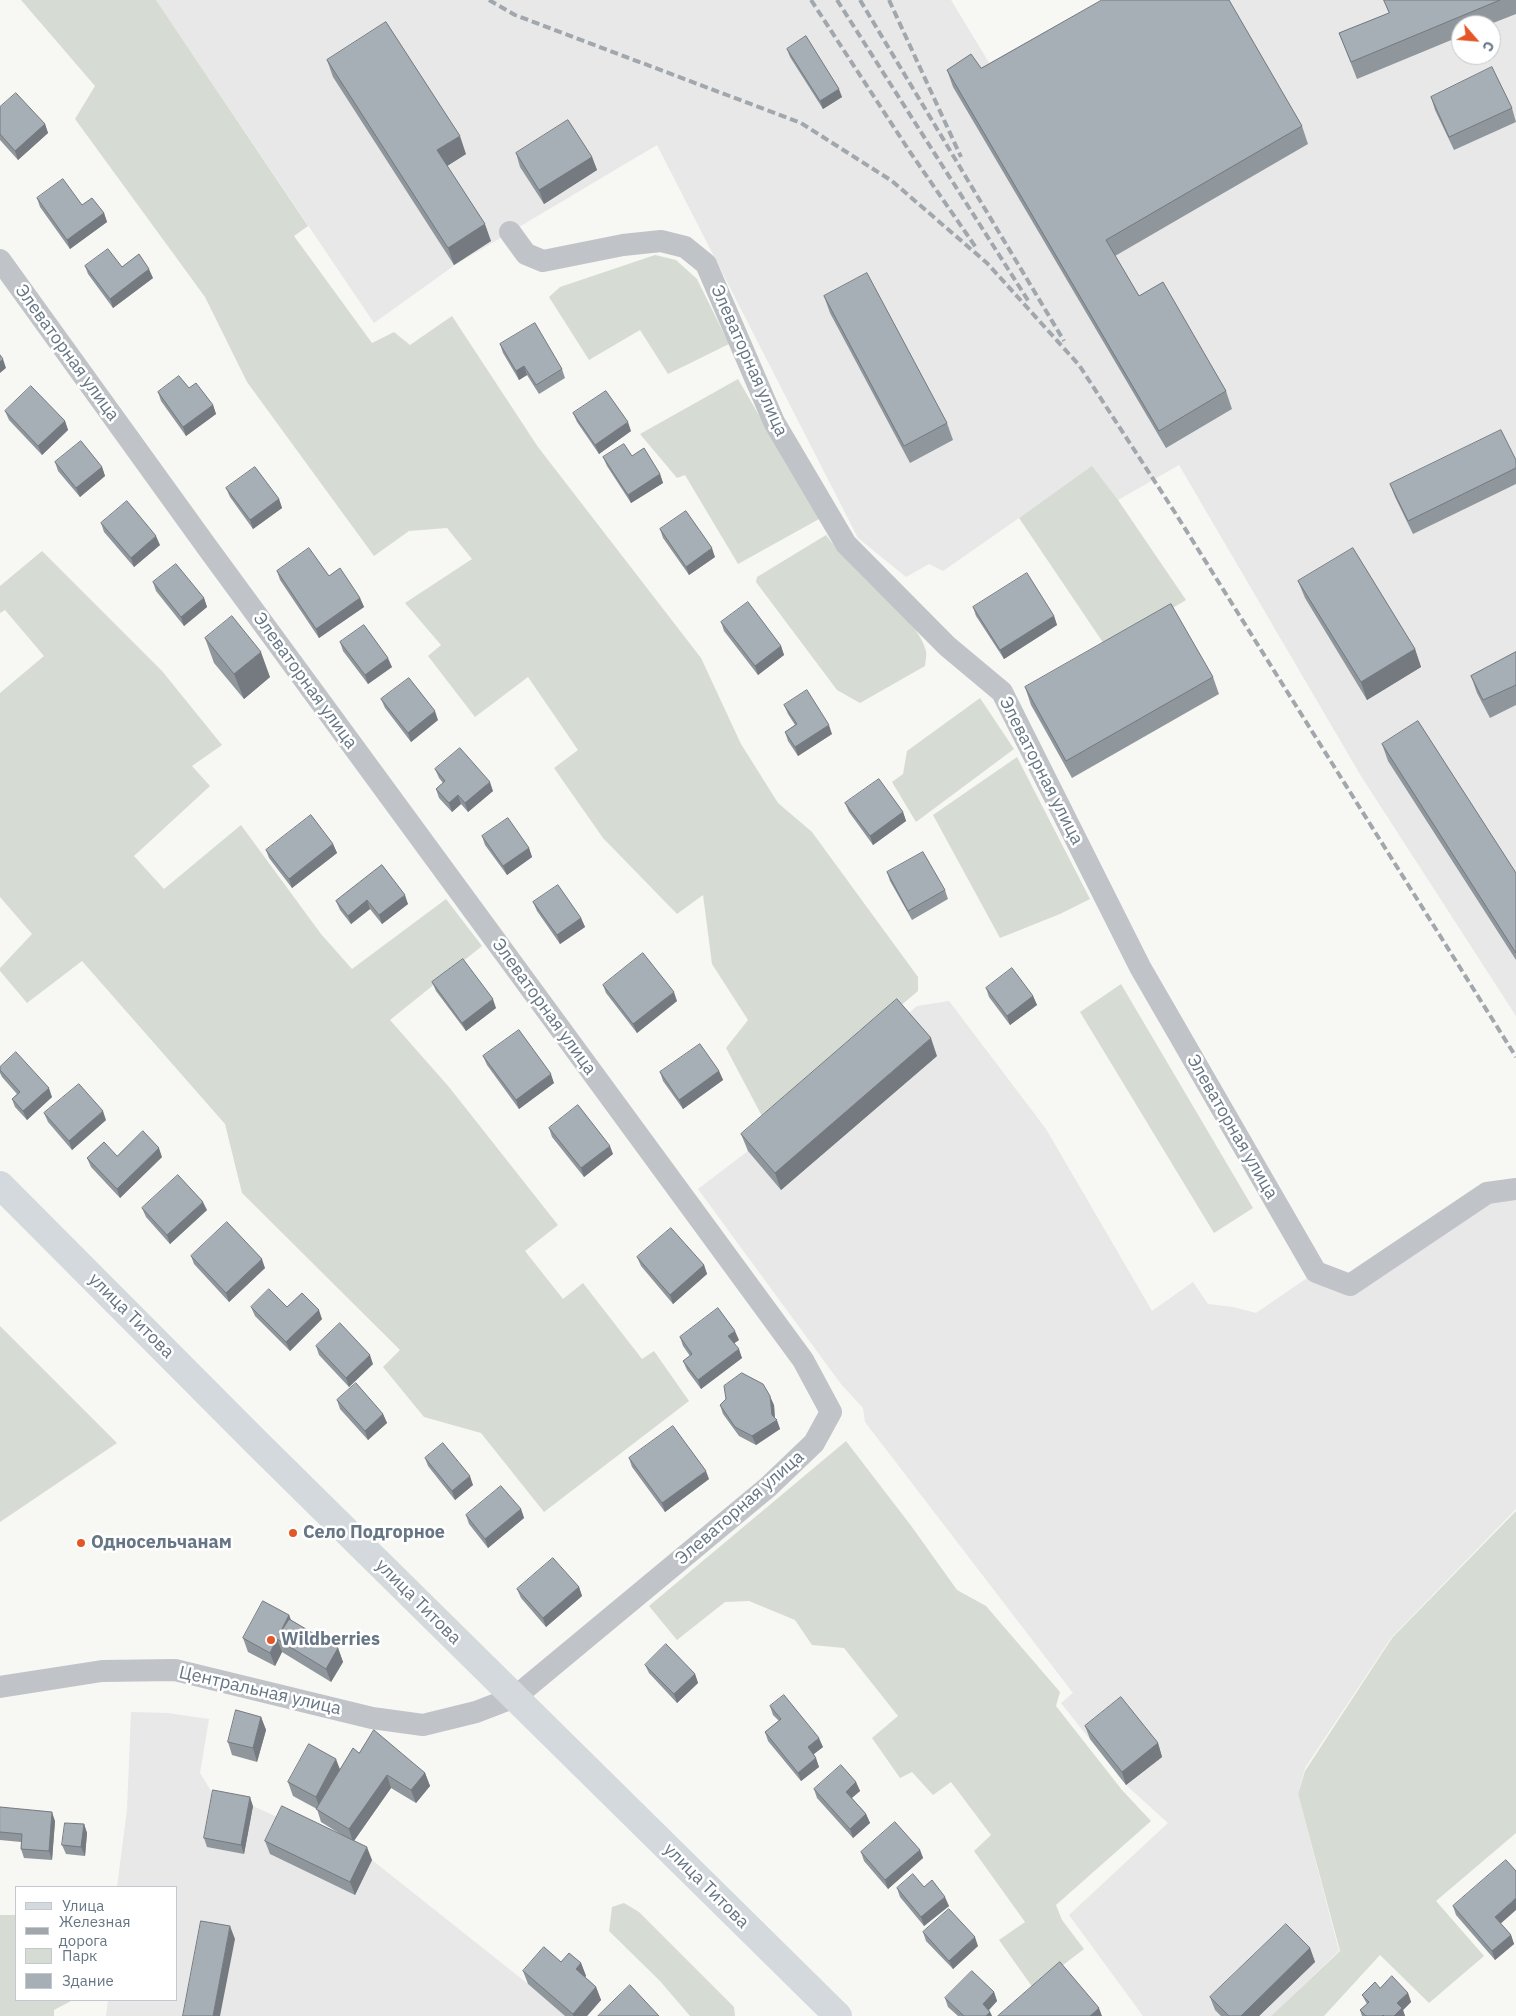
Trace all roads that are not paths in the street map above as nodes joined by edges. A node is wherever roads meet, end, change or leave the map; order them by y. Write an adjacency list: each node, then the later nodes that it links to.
1 (510, 232): 4 (street, Элеваторная улица)
2 (0, 260): 6 (street, Элеваторная улица)
3 (0, 1185): 6 (main road, улица Титова)
4 (1516, 1189)
5 (0, 1687): 6 (street, Центральная улица)
6 (515, 1697): 7 (main road, улица Титова)
7 (838, 2016)

